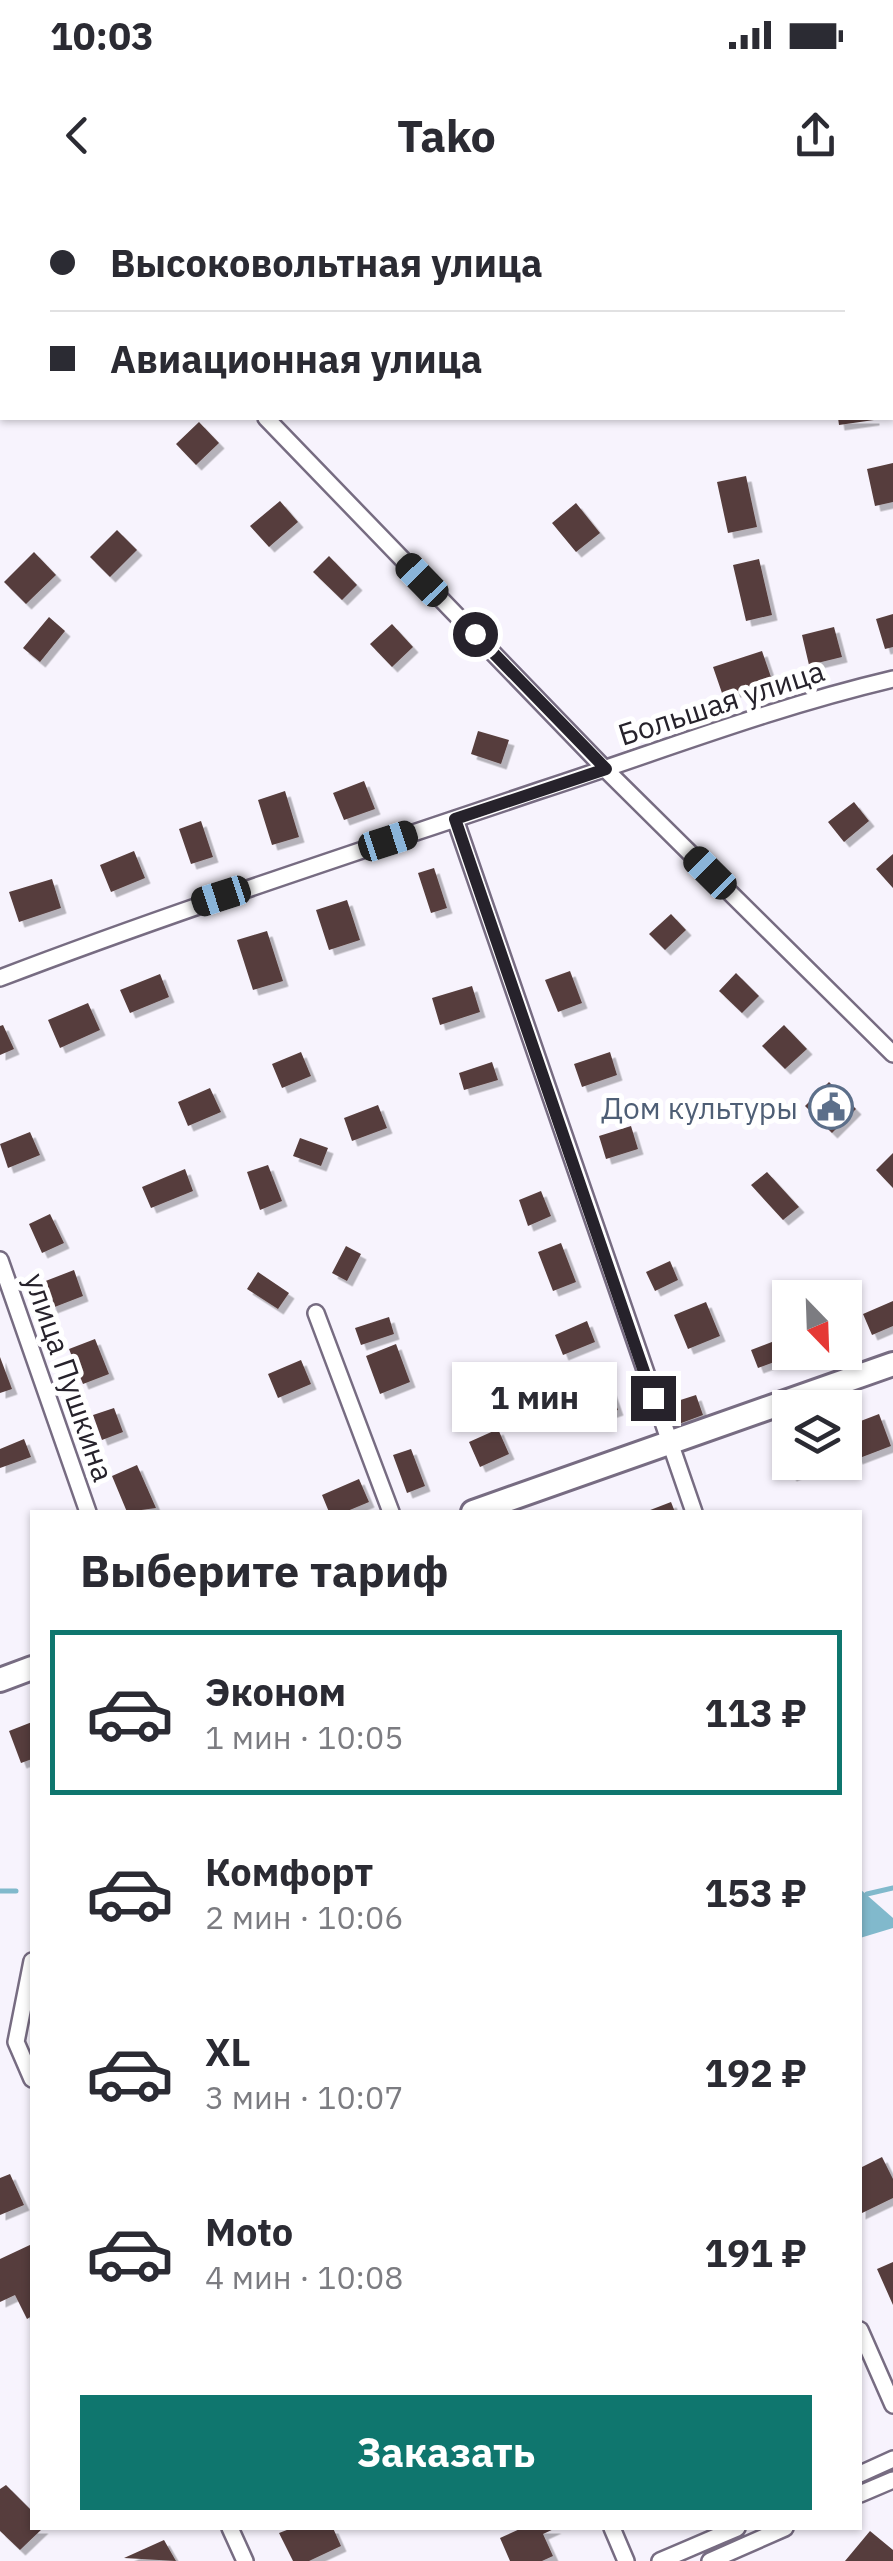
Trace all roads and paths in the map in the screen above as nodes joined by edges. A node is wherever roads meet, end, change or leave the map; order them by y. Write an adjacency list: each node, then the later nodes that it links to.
1 (268, 420): 3 (street)
2 (893, 679): 3 (street, Большая улица)
3 (606, 769): 4 (street, Большая улица); 6 (street)
4 (455, 819): 5 (street, Большая улица); 10 (street)
5 (0, 978)
6 (893, 1054)
7 (0, 1260): 11 (street, улица Пушкина)
8 (316, 1313): 12 (street)
9 (893, 1364): 10 (street)
10 (668, 1442): 13 (street); 14 (street)
11 (87, 1510)
12 (390, 1510)
13 (479, 1510)
14 (693, 1510)
15 (30, 1669): 16 (street)
16 (0, 1680)
17 (30, 1980): 18 (street)
18 (16, 2042): 19 (street); 20 (street)
19 (0, 2049)
20 (30, 2075)
21 (862, 2335): 22 (street)
22 (893, 2405)
23 (893, 2459): 24 (street)
24 (862, 2473)
25 (893, 2480): 26 (street)
26 (862, 2493)
27 (231, 2530): 31 (street)
28 (613, 2530): 32 (street)
29 (732, 2530): 33 (street)
30 (780, 2530): 34 (street)
31 (245, 2561)
32 (626, 2561)
33 (660, 2561)
34 (710, 2561)

